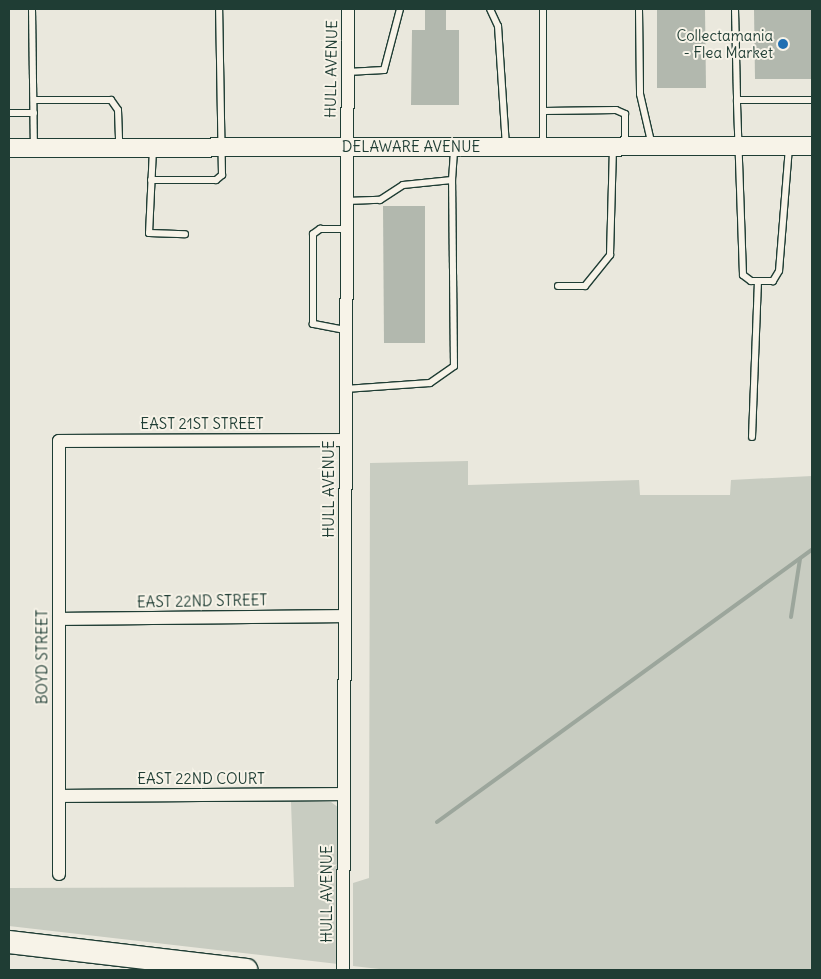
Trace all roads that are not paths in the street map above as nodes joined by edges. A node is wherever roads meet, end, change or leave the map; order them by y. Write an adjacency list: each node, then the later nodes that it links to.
1 (32, 9): 10 (lane)
2 (219, 9): 29 (lane)
3 (348, 9): 9 (street, HULL AVENUE)
4 (400, 9): 9 (lane)
5 (490, 9): 23 (lane)
6 (543, 9): 13 (lane)
7 (639, 9): 17 (lane)
8 (735, 9): 11 (lane)
9 (347, 72): 21 (street, HULL AVENUE)
10 (34, 100): 15 (lane); 27 (lane)
11 (737, 100): 12 (lane); 18 (lane)
12 (812, 100)
13 (544, 111): 16 (lane); 24 (lane)
14 (9, 113): 15 (lane)
15 (34, 113): 26 (lane)
16 (619, 146): 17 (main road, DELAWARE AVENUE); 24 (main road, DELAWARE AVENUE); 36 (lane)
17 (652, 146): 18 (main road, DELAWARE AVENUE)
18 (736, 146): 19 (main road, DELAWARE AVENUE); 35 (lane)
19 (789, 146): 20 (main road, DELAWARE AVENUE); 35 (lane)
20 (812, 146)
21 (346, 147): 22 (main road, DELAWARE AVENUE); 29 (main road, DELAWARE AVENUE); 32 (street, HULL AVENUE)
22 (454, 147): 23 (main road, DELAWARE AVENUE); 31 (lane)
23 (506, 147): 24 (main road, DELAWARE AVENUE)
24 (543, 147)
25 (9, 148): 26 (main road, DELAWARE AVENUE)
26 (34, 148): 27 (main road, DELAWARE AVENUE)
27 (119, 148): 28 (main road, DELAWARE AVENUE)
28 (153, 148): 29 (main road, DELAWARE AVENUE); 30 (lane)
29 (222, 148): 30 (lane)
30 (151, 180): 34 (lane)
31 (452, 180): 32 (lane); 38 (lane)
32 (346, 201): 33 (street, HULL AVENUE)
33 (346, 229): 37 (street, HULL AVENUE); 37 (lane)
34 (185, 234)
35 (758, 281): 39 (lane)
36 (558, 286)
37 (345, 330): 38 (street, HULL AVENUE)
38 (345, 389): 41 (street, HULL AVENUE)
39 (752, 437)
40 (59, 440): 41 (street, EAST 21ST STREET); 43 (street, BOYD STREET)
41 (345, 440): 42 (street, HULL AVENUE)
42 (345, 616): 43 (street, EAST 22ND STREET); 44 (street, HULL AVENUE)
43 (59, 619): 45 (street, BOYD STREET)
44 (344, 794): 45 (street, EAST 22ND COURT); 49 (street, HULL AVENUE)
45 (59, 796): 46 (street, BOYD STREET)
46 (59, 874)
47 (9, 942): 48 (highway)
48 (246, 970)
49 (344, 970)

